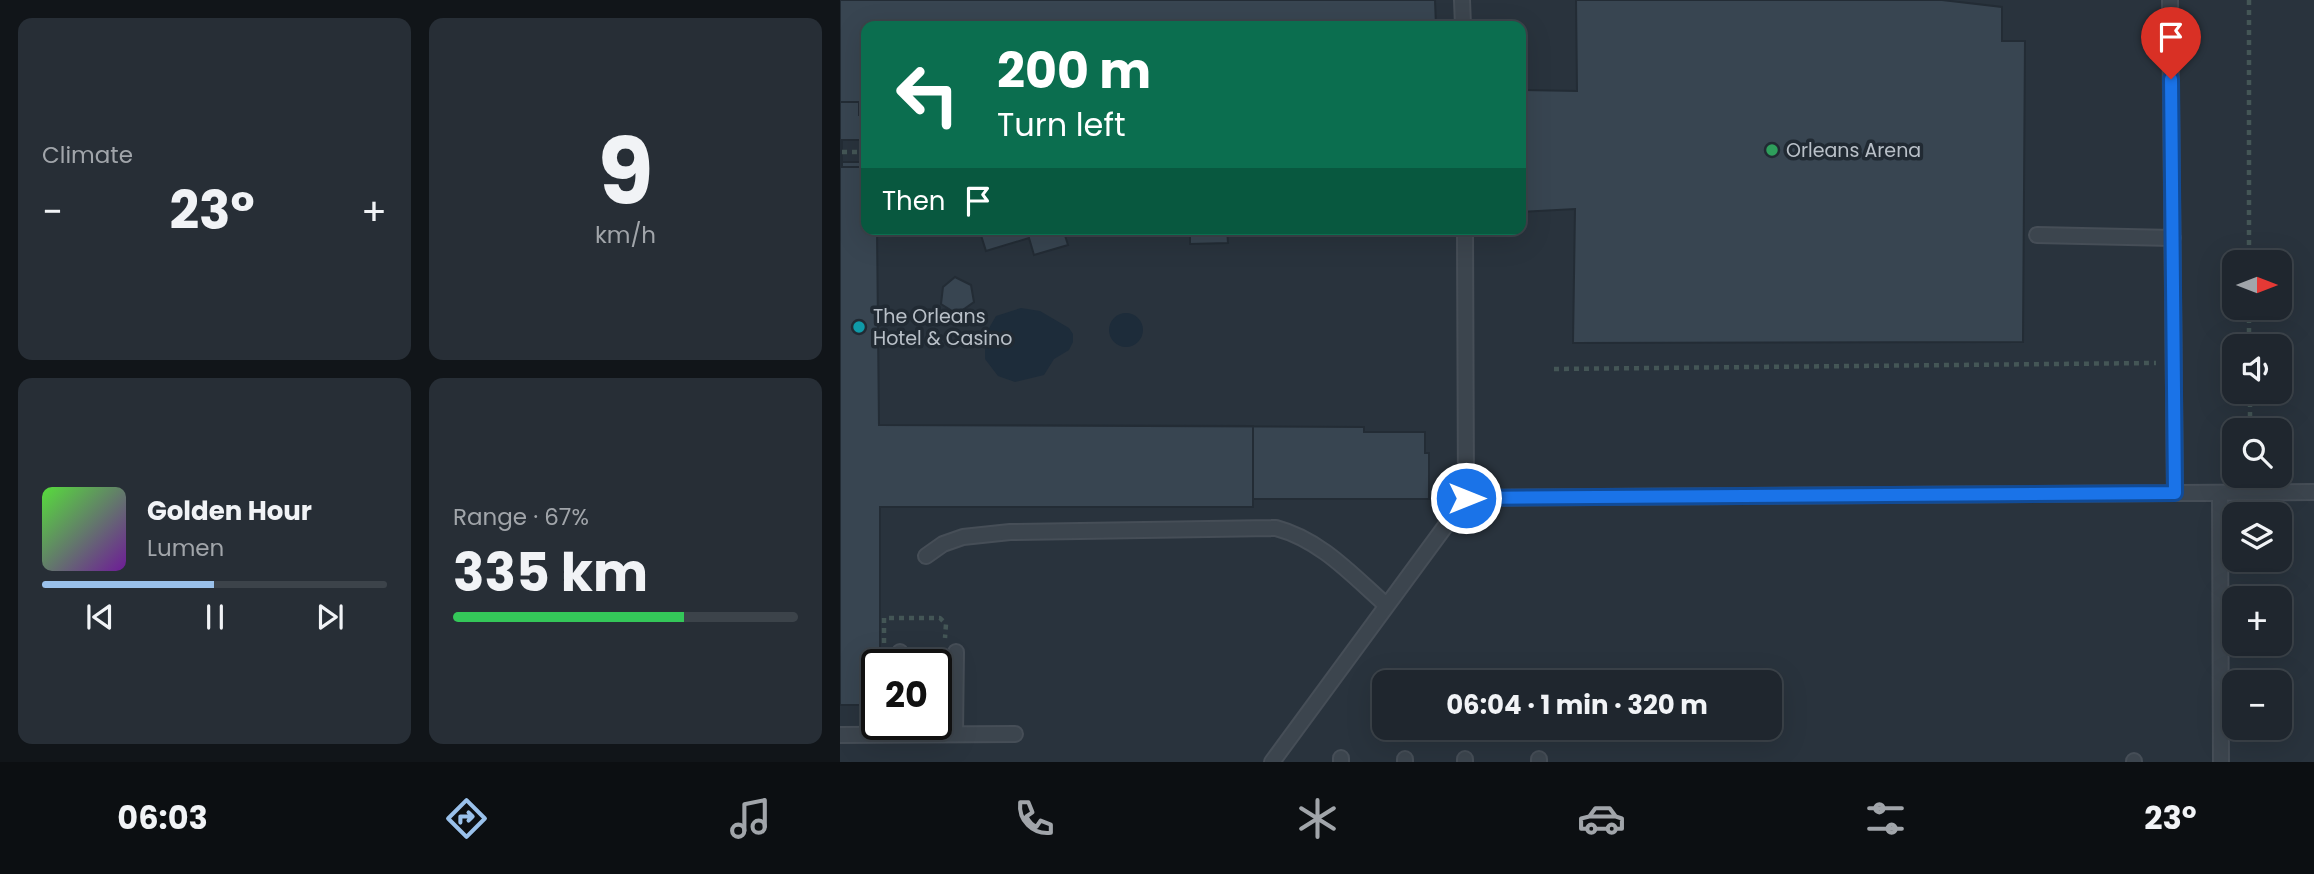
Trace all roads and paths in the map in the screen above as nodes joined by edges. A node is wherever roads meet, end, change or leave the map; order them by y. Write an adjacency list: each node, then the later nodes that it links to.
1 (1462, 0): 4 (lane)
2 (2170, 0): 9 (lane)
3 (2249, 0): 10 (path)
4 (1463, 21)
5 (842, 152): 6 (path)
6 (861, 152)
7 (1465, 235): 16 (lane)
8 (2037, 235): 9 (lane)
9 (2173, 238): 14 (lane)
10 (2249, 250)
11 (2156, 363): 12 (path)
12 (1554, 369)
13 (2314, 492): 15 (lane)
14 (2175, 493): 15 (lane); 16 (lane)
15 (2220, 493): 27 (lane)
16 (1466, 498): 18 (lane)
17 (926, 556): 18 (lane)
18 (1387, 605): 26 (lane)
19 (884, 649): 20 (path)
20 (956, 652): 23 (lane)
21 (861, 733): 25 (lane)
22 (952, 734): 23 (lane)
23 (955, 734): 24 (lane)
24 (1015, 734)
25 (840, 735)
26 (1272, 762)
27 (2221, 762)

